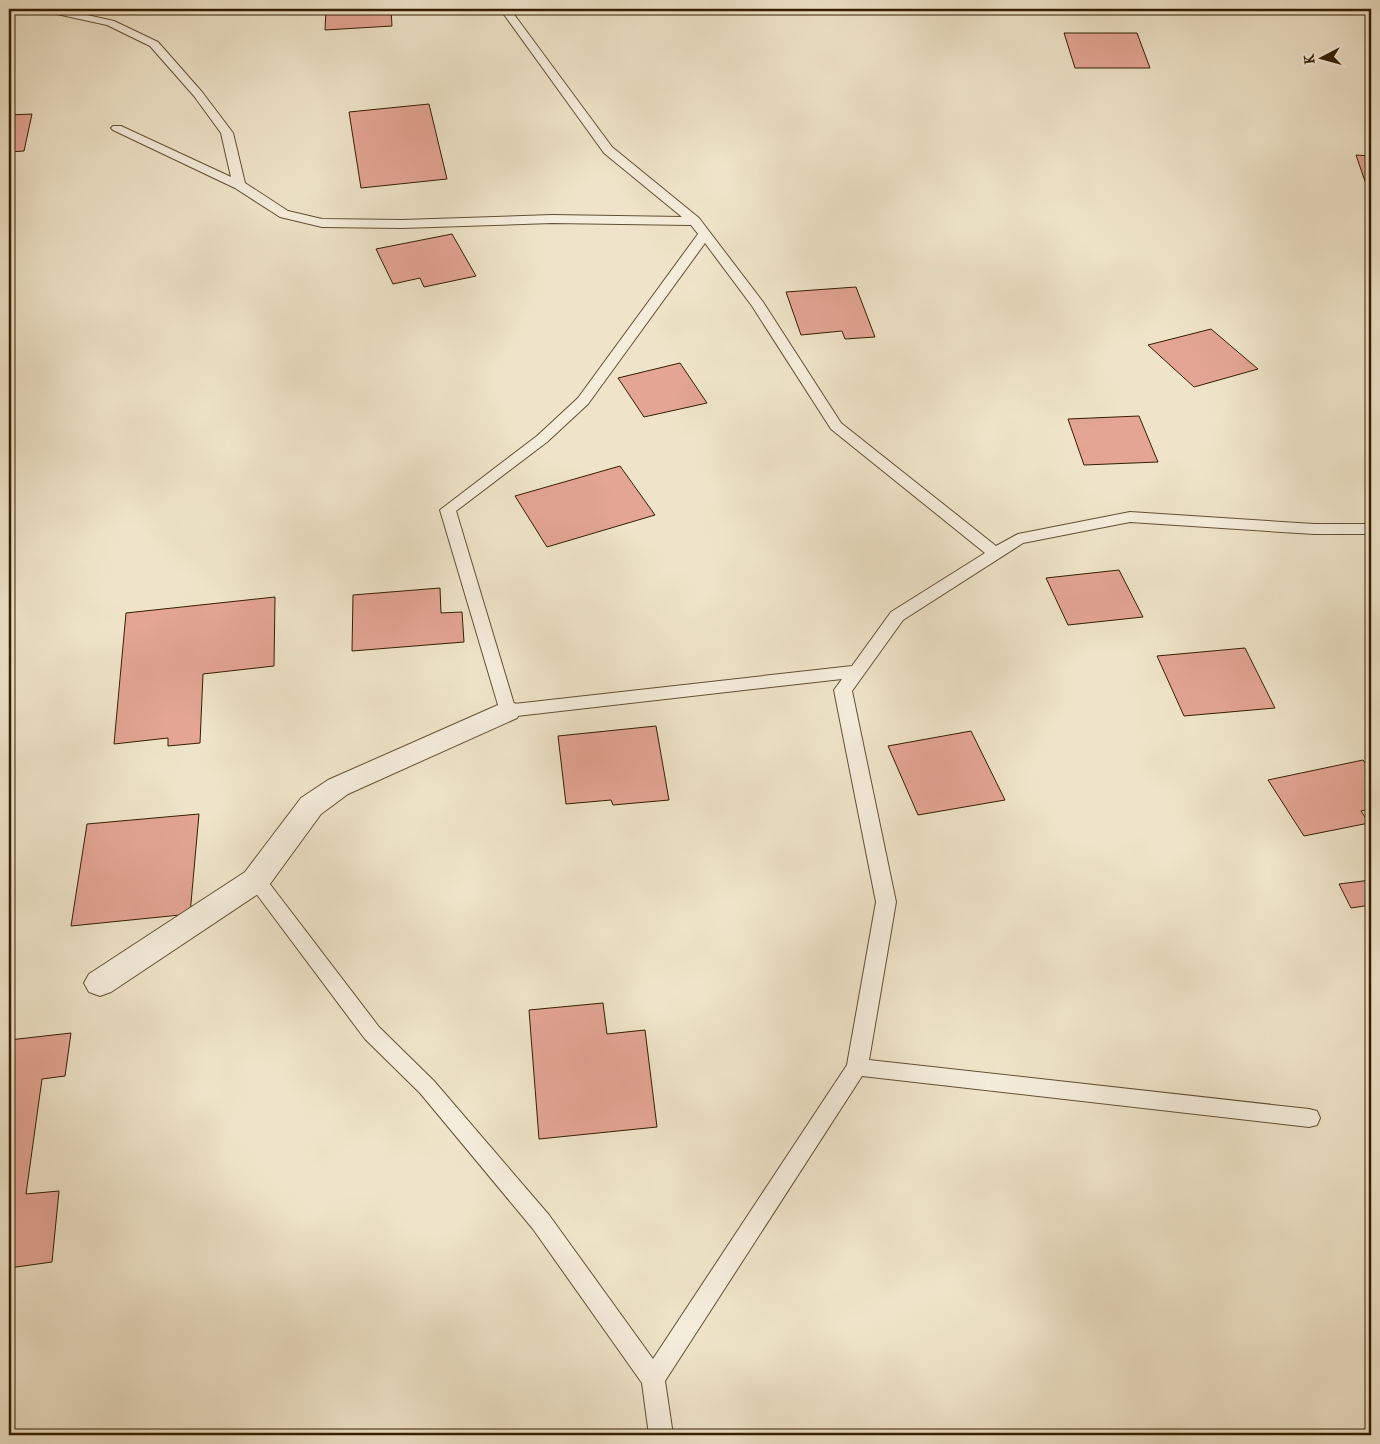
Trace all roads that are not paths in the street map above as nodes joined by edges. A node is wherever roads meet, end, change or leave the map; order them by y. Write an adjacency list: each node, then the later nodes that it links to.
1 (47, 9): 4 (lane)
2 (505, 9): 5 (lane)
3 (117, 128): 4 (lane)
4 (239, 185): 5 (lane)
5 (695, 221): 6 (lane)
6 (705, 234): 8 (lane); 10 (lane)
7 (1371, 529): 8 (lane)
8 (996, 554): 9 (lane)
9 (858, 670): 10 (lane); 13 (lane)
10 (507, 711): 11 (street)
11 (256, 880): 12 (street); 15 (lane)
12 (100, 983)
13 (857, 1067): 14 (lane); 15 (lane)
14 (1309, 1118)
15 (654, 1379): 16 (lane)
16 (661, 1435)

